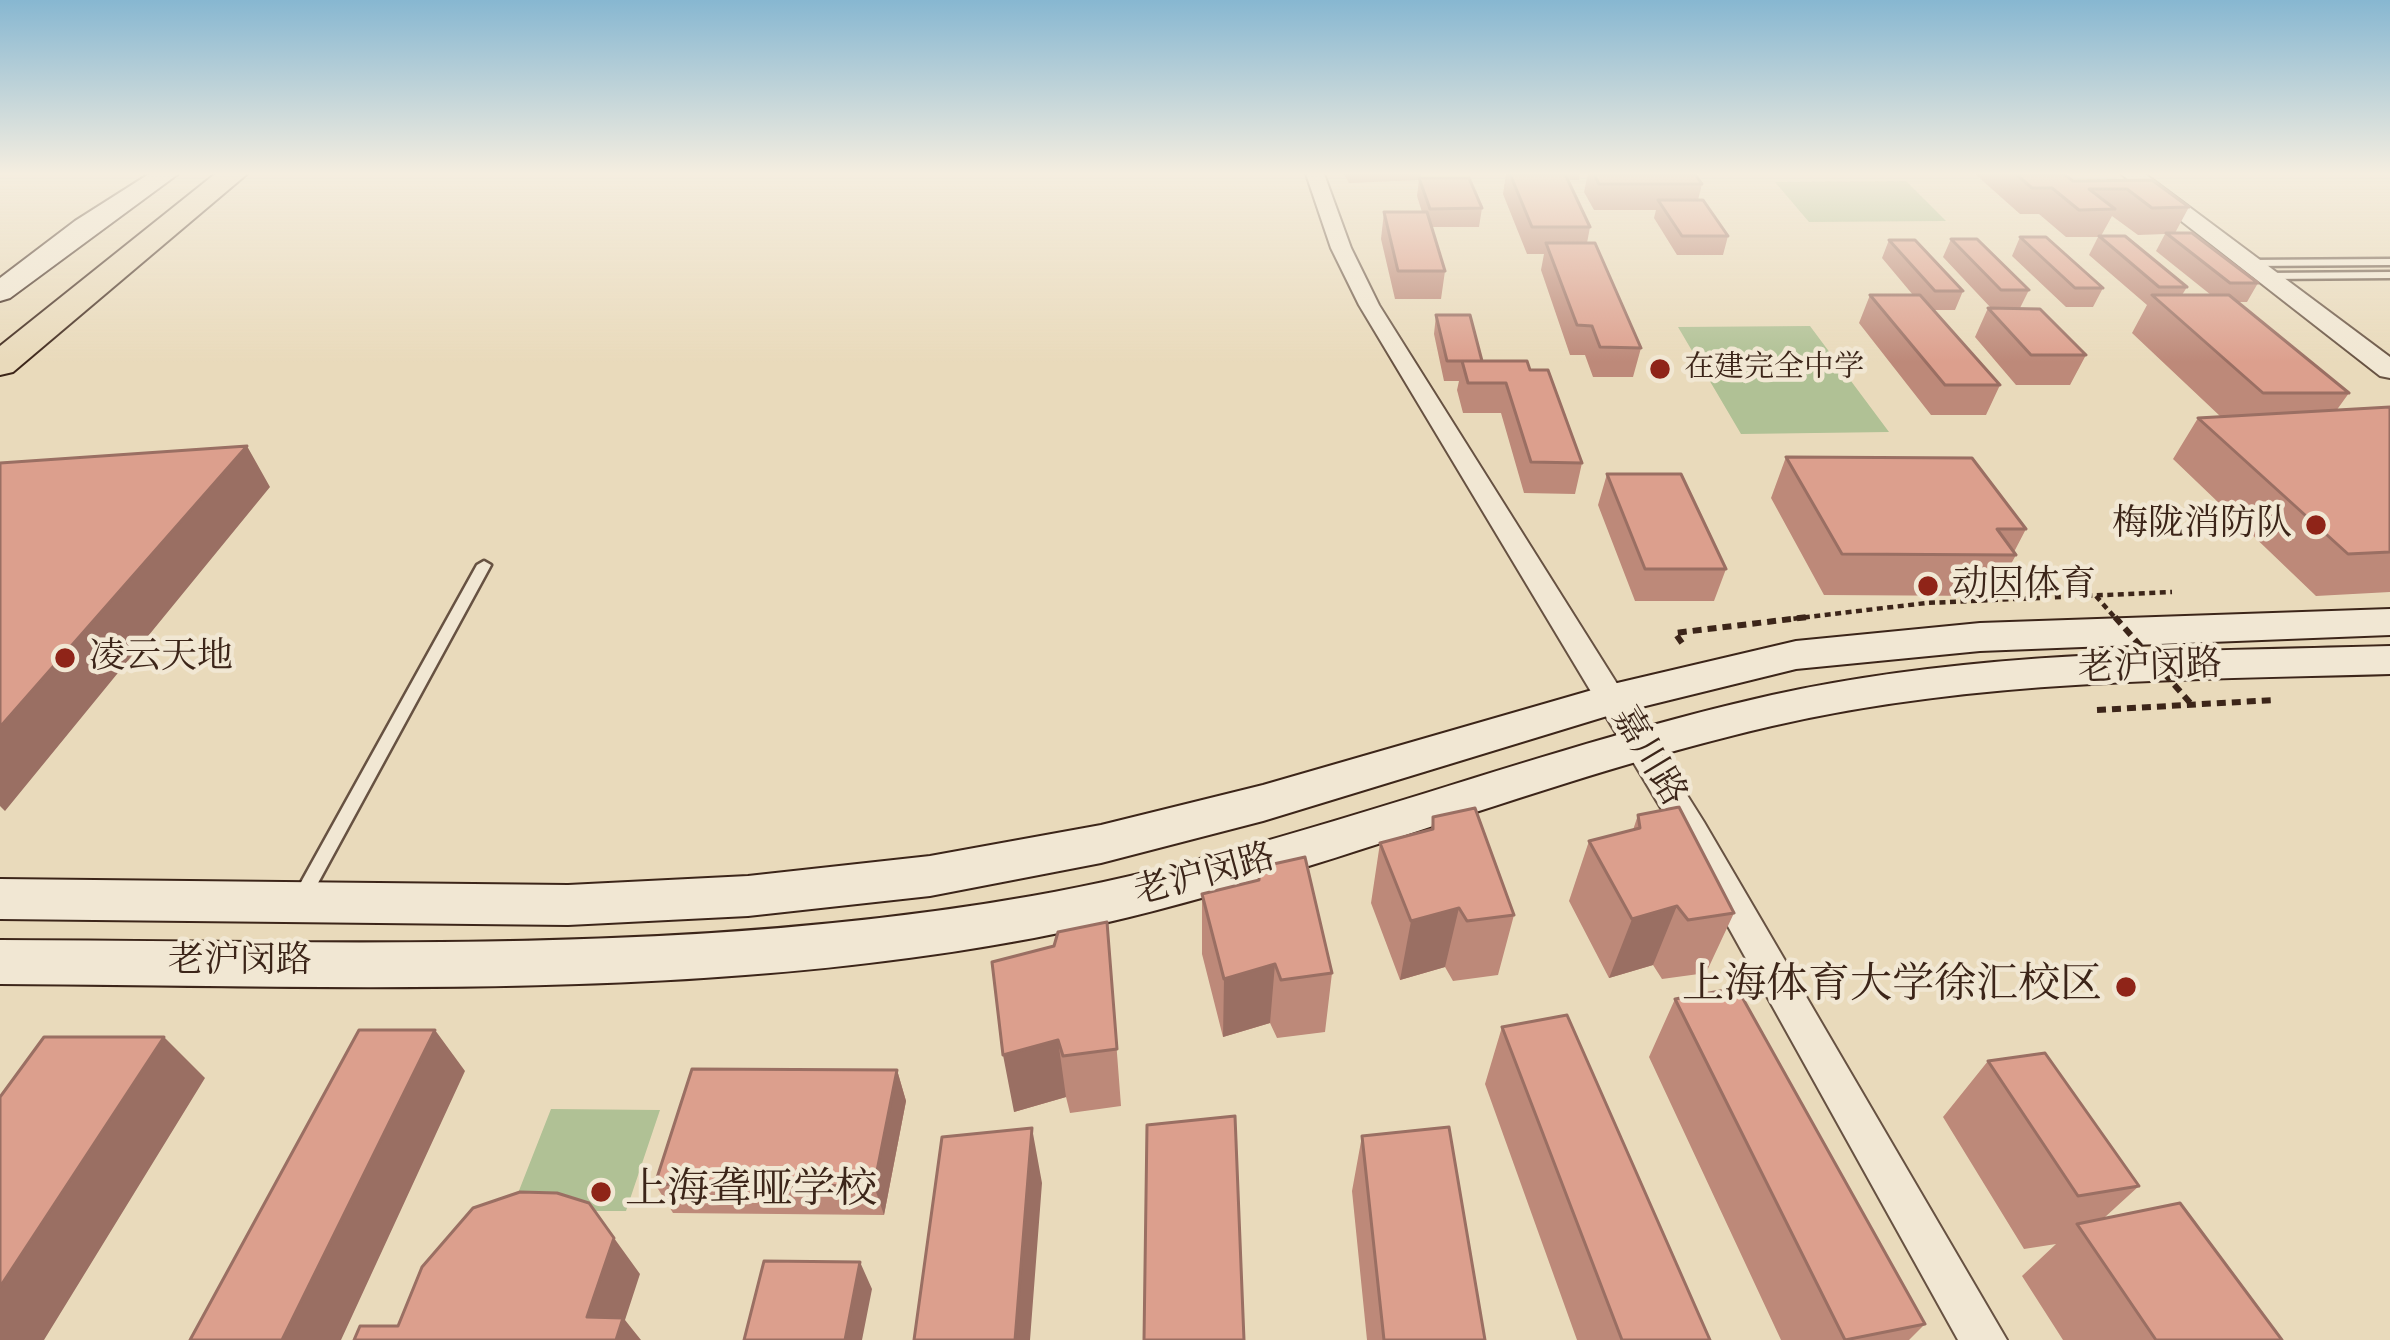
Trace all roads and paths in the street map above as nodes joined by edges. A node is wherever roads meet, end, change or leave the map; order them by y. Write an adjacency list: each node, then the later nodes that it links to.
1 (72, 237): 10 (main road)
2 (113, 237): 11 (highway)
3 (158, 237): 12 (highway)
4 (158, 237): 12 (main road)
5 (1337, 237): 20 (street, 嘉川路)
6 (2214, 237): 8 (street)
7 (2390, 262): 8 (lane)
8 (2257, 269): 9 (lane); 13 (street)
9 (2390, 275)
10 (0, 292)
11 (0, 328)
12 (0, 367)
13 (2390, 370)
14 (484, 565): 26 (lane)
15 (2172, 592): 16 (path)
16 (2096, 596): 18 (path); 22 (path, bridge)
17 (2390, 622): 20 (main road, 老沪闵路)
18 (1682, 643)
19 (2390, 660): 24 (main road, 老沪闵路)
20 (1613, 699): 24 (street, 嘉川路); 26 (main road, 老沪闵路)
21 (2275, 700): 22 (path)
22 (2192, 705): 23 (path)
23 (2096, 710)
24 (1640, 743): 27 (main road, 老沪闵路); 28 (street, 嘉川路)
25 (0, 899): 26 (main road, 老沪闵路)
26 (299, 902)
27 (0, 962)
28 (1984, 1340)

